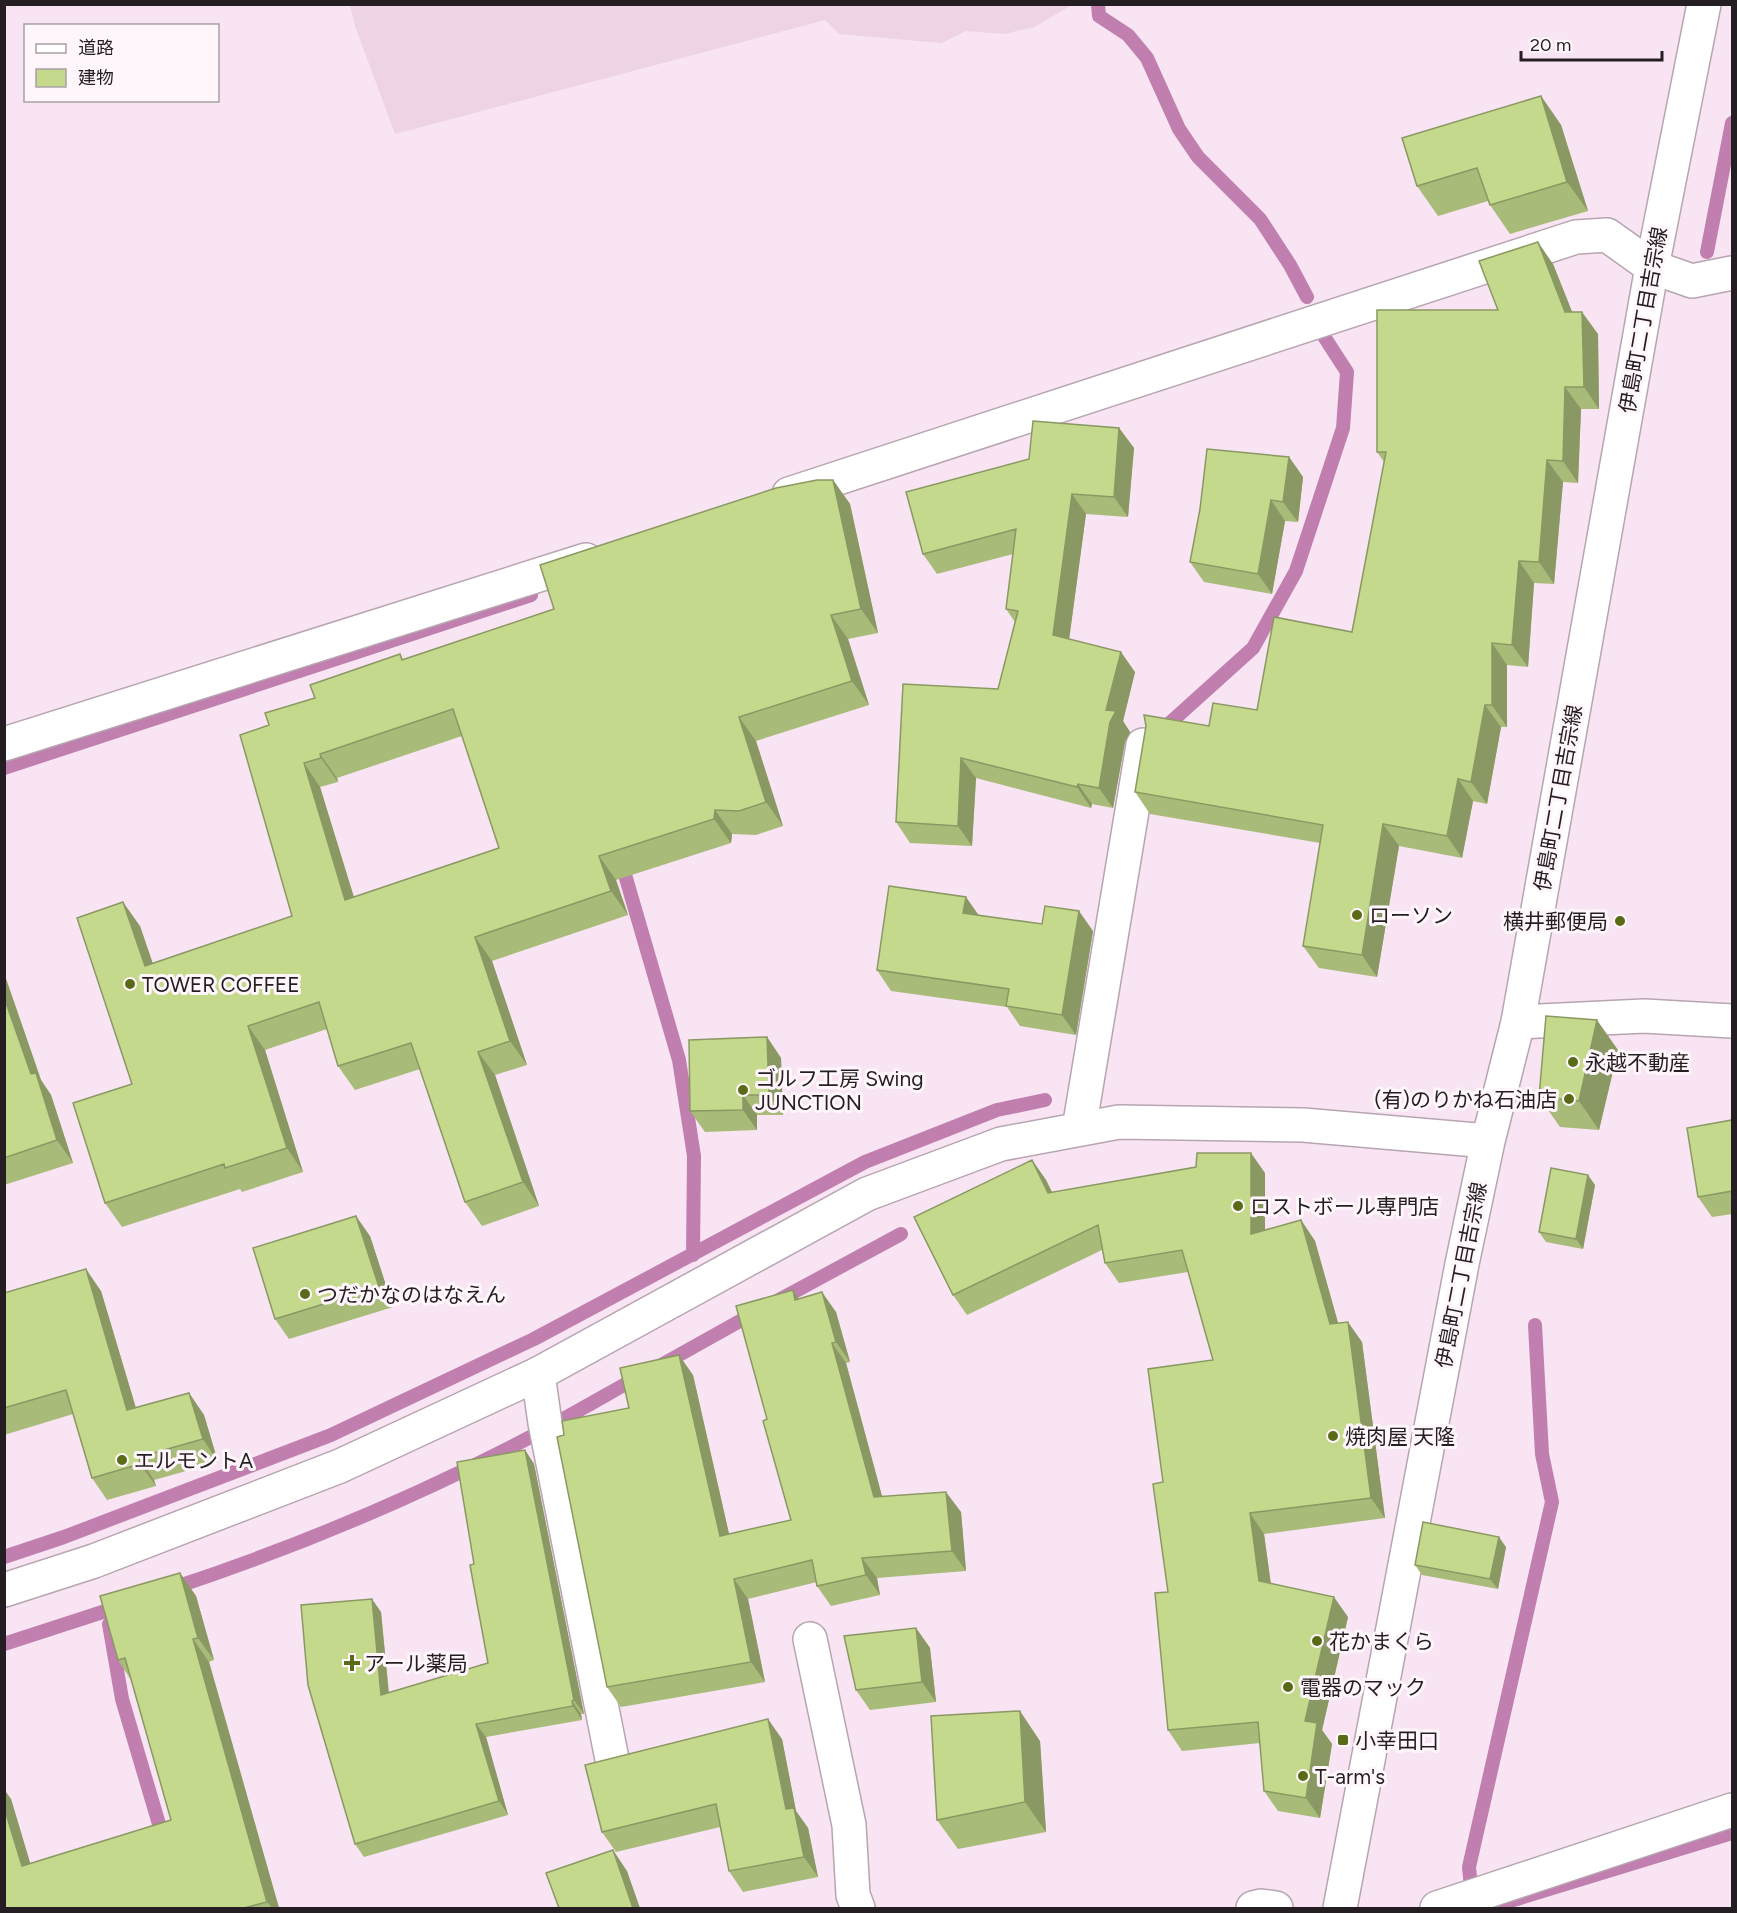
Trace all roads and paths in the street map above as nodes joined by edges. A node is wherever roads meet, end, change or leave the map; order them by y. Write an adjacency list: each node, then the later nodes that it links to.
1 (1704, 4): 2 (street, 伊島町二丁目吉宗線)
2 (1652, 267): 3 (street); 4 (street); 9 (street, 伊島町二丁目吉宗線)
3 (1732, 273)
4 (758, 504)
5 (612, 551): 6 (street)
6 (4, 744)
7 (1143, 745): 10 (street)
8 (1732, 1021): 9 (street)
9 (1518, 1022): 11 (street, 伊島町二丁目吉宗線)
10 (1079, 1129): 11 (street); 12 (street)
11 (1488, 1141): 23 (street, 伊島町二丁目吉宗線)
12 (538, 1374): 13 (street); 16 (street)
13 (4, 1590)
14 (810, 1639): 20 (street)
15 (647, 1754): 16 (street)
16 (612, 1759): 17 (street)
17 (580, 1767)
18 (1732, 1810): 19 (street)
19 (1450, 1904)
20 (858, 1908)
21 (1253, 1908): 22 (street)
22 (1276, 1908)
23 (1340, 1908)

